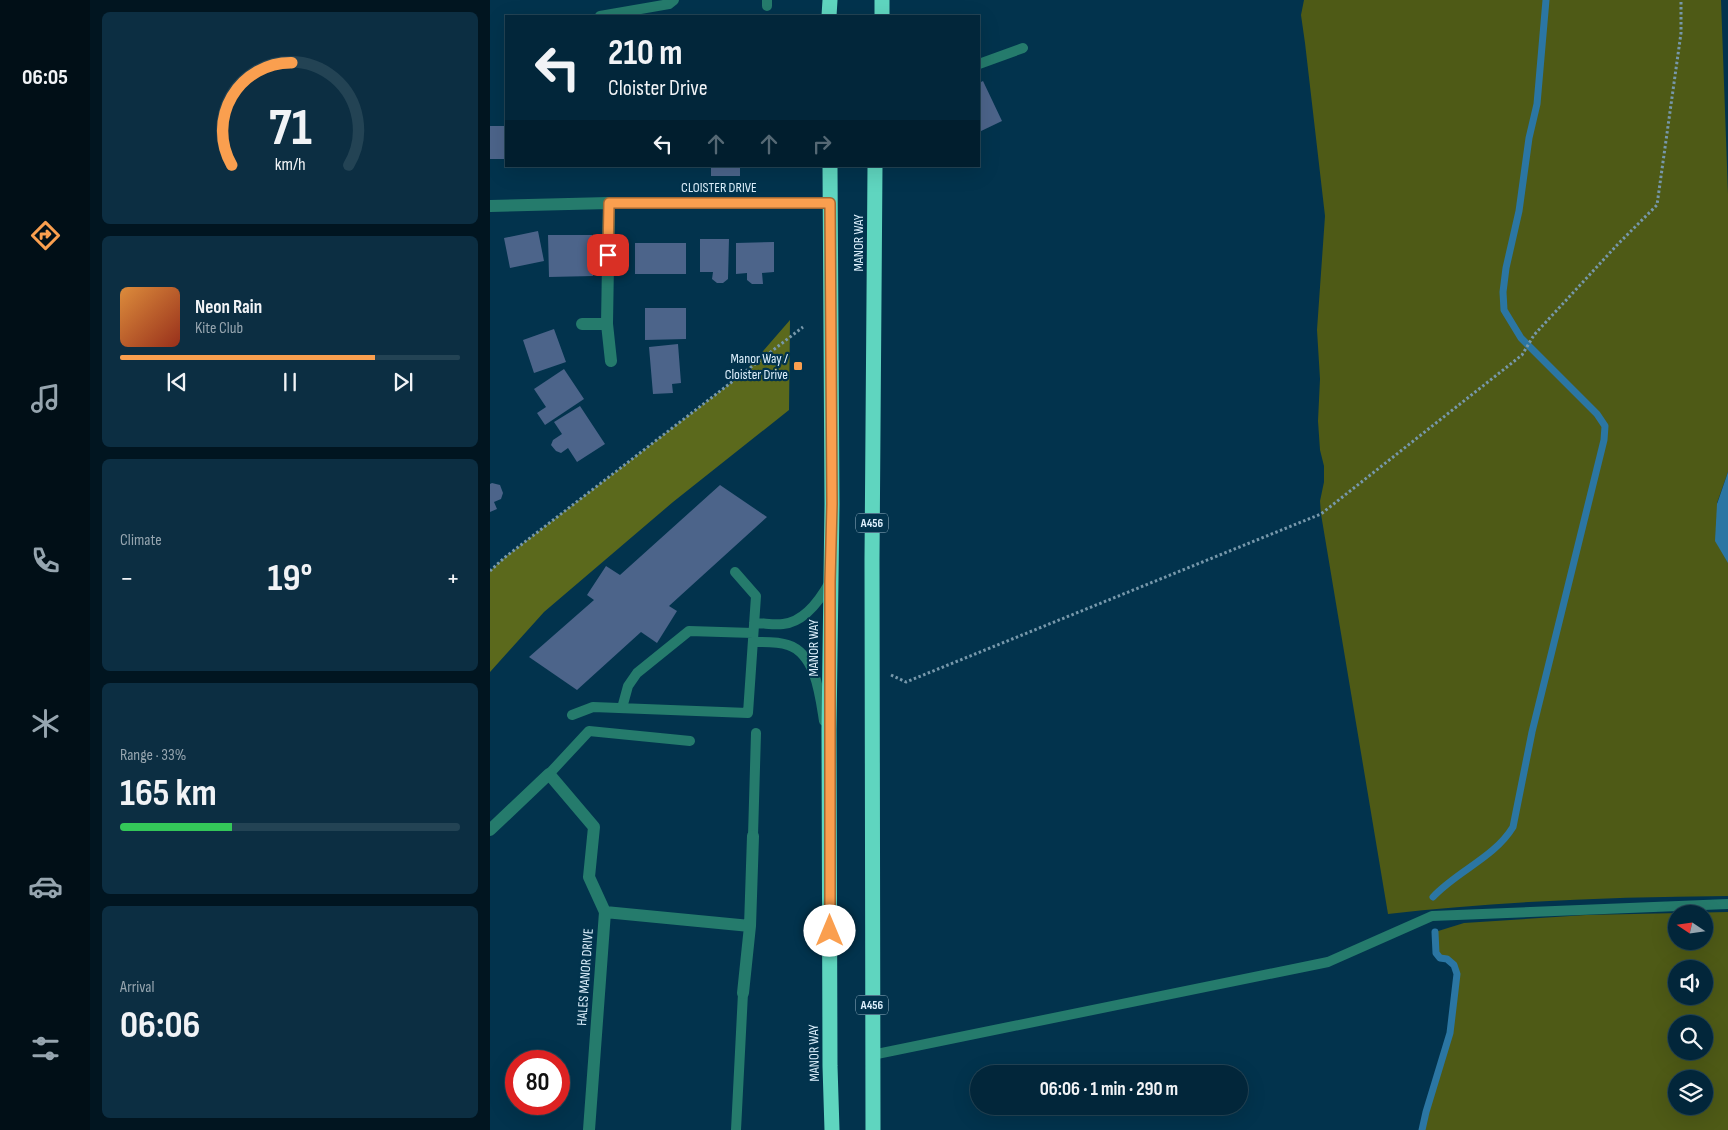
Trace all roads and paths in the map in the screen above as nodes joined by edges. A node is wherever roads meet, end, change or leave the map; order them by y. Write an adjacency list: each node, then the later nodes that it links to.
1 (674, 0): 5 (lane)
2 (830, 0): 6 (highway)
3 (882, 0): 7 (highway)
4 (1680, 0): 23 (path)
5 (606, 15)
6 (830, 15)
7 (882, 15)
8 (1023, 48): 9 (lane)
9 (980, 64)
10 (830, 167): 13 (highway, MANOR WAY)
11 (875, 167): 36 (highway, MANOR WAY / A456)
12 (609, 203): 13 (street, CLOISTER DRIVE); 14 (street, CLOISTER DRIVE); 16 (street)
13 (830, 203): 21 (highway, MANOR WAY)
14 (490, 206)
15 (582, 324): 16 (street)
16 (607, 324): 18 (street)
17 (803, 327): 19 (path)
18 (611, 361)
19 (490, 571)
20 (736, 572): 22 (lane)
21 (830, 582): 22 (lane); 28 (highway, MANOR WAY)
22 (754, 633): 24 (lane); 24 (lane); 28 (lane)
23 (890, 675)
24 (622, 708): 25 (lane)
25 (572, 715)
26 (756, 734): 31 (lane)
27 (690, 741): 29 (lane)
28 (830, 757): 39 (highway, MANOR WAY)
29 (549, 774): 30 (street); 33 (street)
30 (490, 830)
31 (753, 836): 34 (street)
32 (1728, 904): 36 (lane)
33 (605, 912): 34 (street, HALES MANOR DRIVE); 37 (street, HALES MANOR DRIVE)
34 (750, 926): 35 (street)
35 (744, 993): 38 (lane)
36 (872, 1055): 40 (highway, MANOR WAY / A456)
37 (589, 1130)
38 (736, 1130)
39 (832, 1130)
40 (873, 1130)

